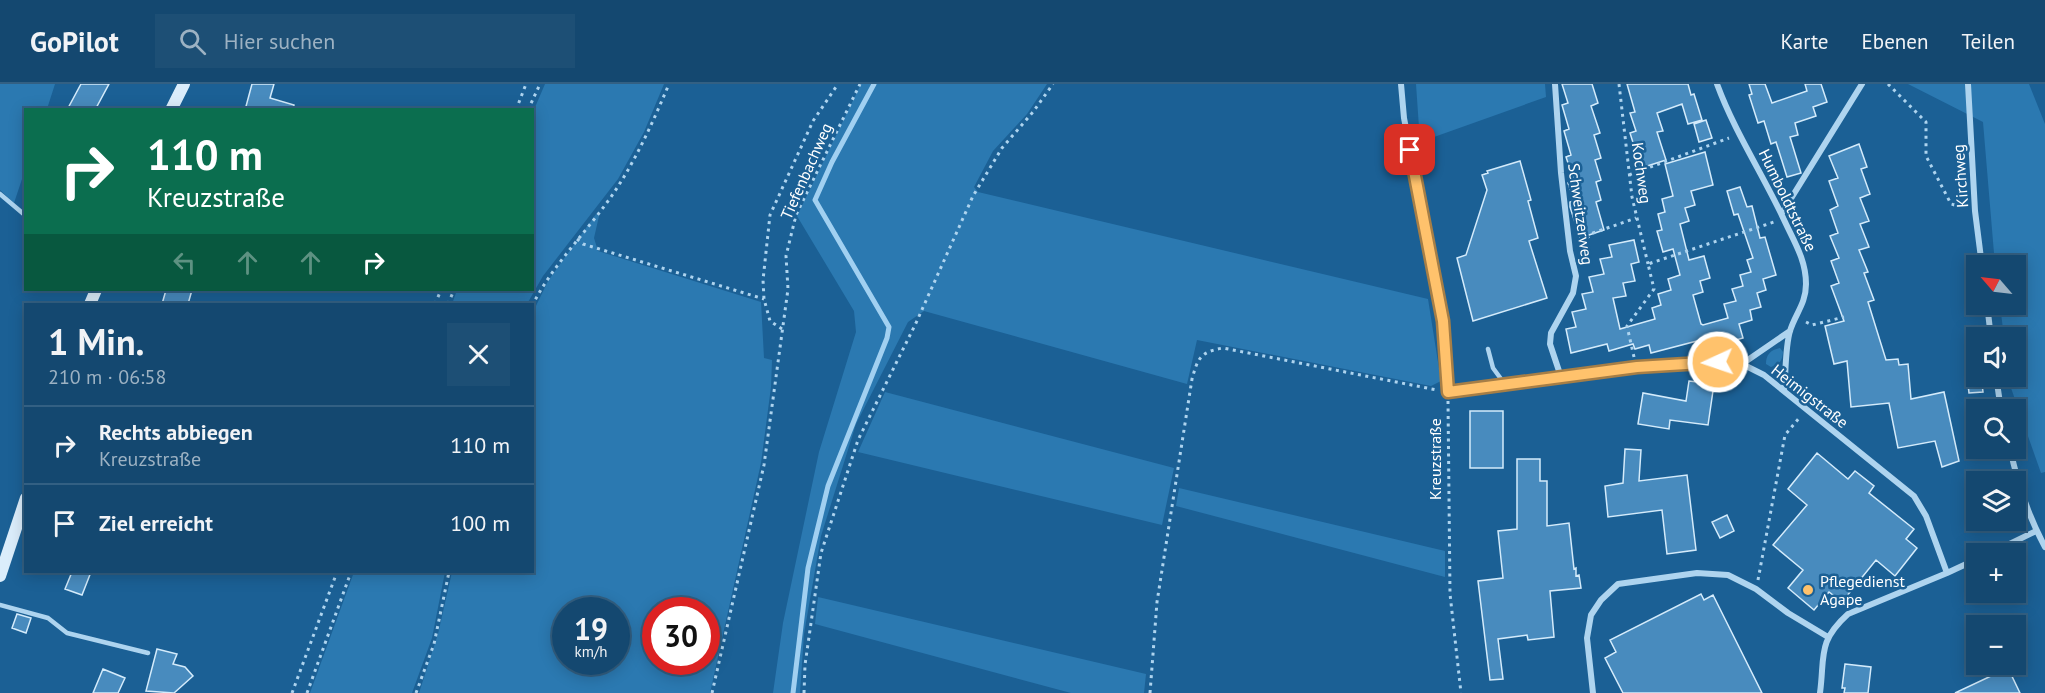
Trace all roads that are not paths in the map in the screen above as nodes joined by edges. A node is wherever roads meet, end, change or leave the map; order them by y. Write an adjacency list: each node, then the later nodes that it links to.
1 (184, 84): 7 (main road)
2 (1401, 84): 9 (street)
3 (1555, 84): 17 (street, Schweitzerweg)
4 (1717, 84): 12 (street, Humboldtstraße)
5 (1862, 84): 12 (street)
6 (1968, 84): 13 (street, Kirchweg)
7 (172, 108)
8 (1425, 163): 9 (lane)
9 (1413, 167): 18 (street, Heimigstraße)
10 (0, 194): 11 (lane)
11 (24, 214)
12 (1783, 215): 14 (street, Humboldtstraße)
13 (1981, 255)
14 (1790, 331): 16 (street); 19 (street, Humboldtstraße)
15 (1488, 349): 18 (lane)
16 (1742, 364): 17 (street, Heimigstraße); 19 (street, Heimigstraße)
17 (1562, 377): 18 (street, Heimigstraße)
18 (1504, 383)
19 (1784, 390): 26 (street, Heimigstraße)
20 (2012, 459): 22 (street)
21 (24, 504): 27 (main road)
22 (2036, 531): 23 (street); 24 (street)
23 (2011, 543)
24 (2045, 547)
25 (1966, 564): 26 (street)
26 (1947, 573): 29 (street)
27 (0, 576)
28 (0, 605): 30 (lane)
29 (1828, 637): 31 (street); 32 (street)
30 (148, 653)
31 (1593, 693)
32 (1820, 693)

